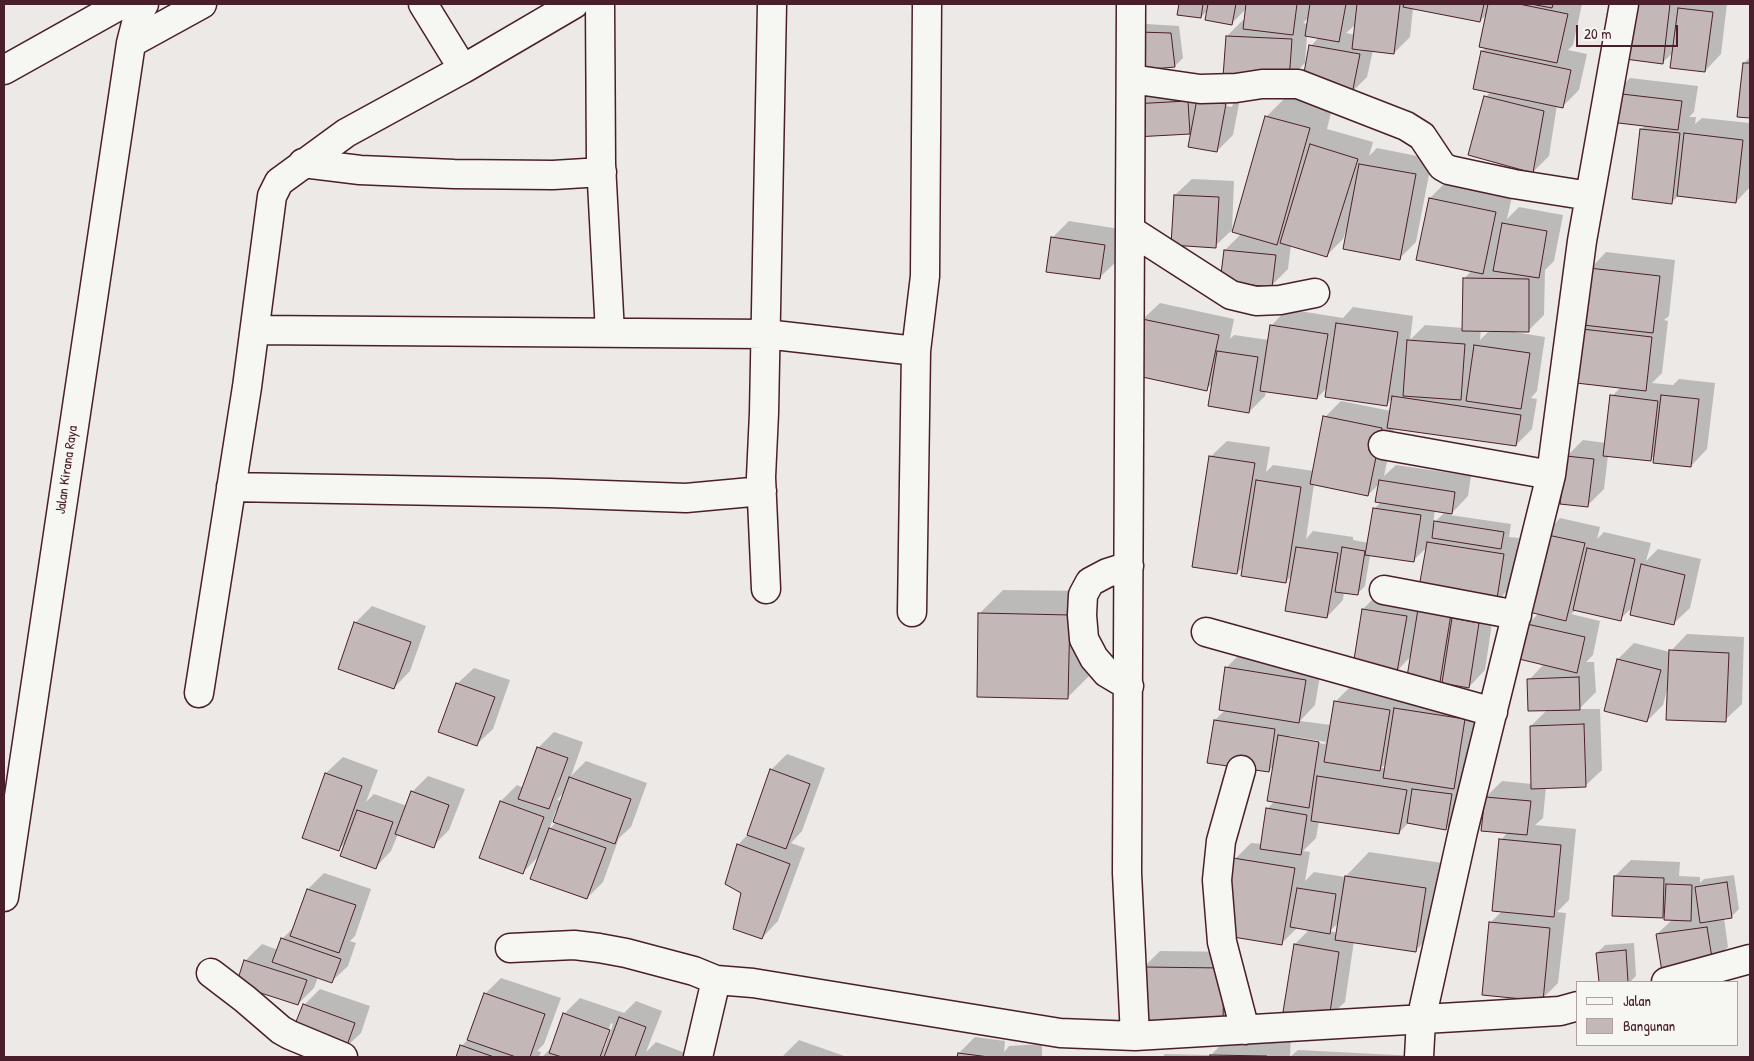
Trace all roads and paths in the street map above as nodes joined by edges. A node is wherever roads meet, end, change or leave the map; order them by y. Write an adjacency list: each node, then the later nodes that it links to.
1 (122, 4): 13 (street)
2 (144, 4): 11 (street, Jalan Kirana Raya)
3 (202, 4): 11 (street)
4 (423, 4): 12 (street)
5 (574, 4): 12 (street)
6 (600, 4): 16 (street)
7 (772, 4): 22 (street)
8 (927, 4): 23 (street)
9 (1131, 4): 14 (street)
10 (1624, 4): 17 (street)
11 (131, 43): 38 (street, Jalan Kirana Raya)
12 (463, 69): 15 (street)
13 (4, 70)
14 (1131, 79): 17 (street); 18 (street)
15 (303, 163): 16 (street); 20 (street)
16 (602, 172): 21 (street)
17 (1590, 196): 25 (street)
18 (1130, 230): 19 (street); 28 (street)
19 (1315, 293)
20 (255, 330): 21 (street); 26 (street)
21 (610, 333): 22 (street)
22 (765, 334): 23 (street); 27 (street)
23 (916, 351): 31 (street)
24 (1383, 445): 25 (street)
25 (1551, 475): 32 (street)
26 (231, 487): 27 (street); 35 (street)
27 (762, 492): 29 (street)
28 (1129, 566): 34 (street); 34 (street)
29 (766, 590)
30 (1384, 590): 32 (street)
31 (912, 612)
32 (1517, 615): 36 (street)
33 (1206, 632): 36 (street)
34 (1129, 686): 47 (street)
35 (199, 693)
36 (1493, 712): 45 (street)
37 (1241, 770): 46 (street)
38 (4, 897)
39 (510, 948): 42 (street)
40 (1750, 959): 43 (street)
41 (211, 972): 49 (street)
42 (716, 980): 48 (street); 50 (street)
43 (1670, 981)
44 (1576, 1007): 45 (street)
45 (1421, 1020): 46 (street); 51 (street)
46 (1244, 1030): 47 (street)
47 (1135, 1036): 48 (street)
48 (1060, 1045)
49 (342, 1057)
50 (698, 1057)
51 (1419, 1057)

